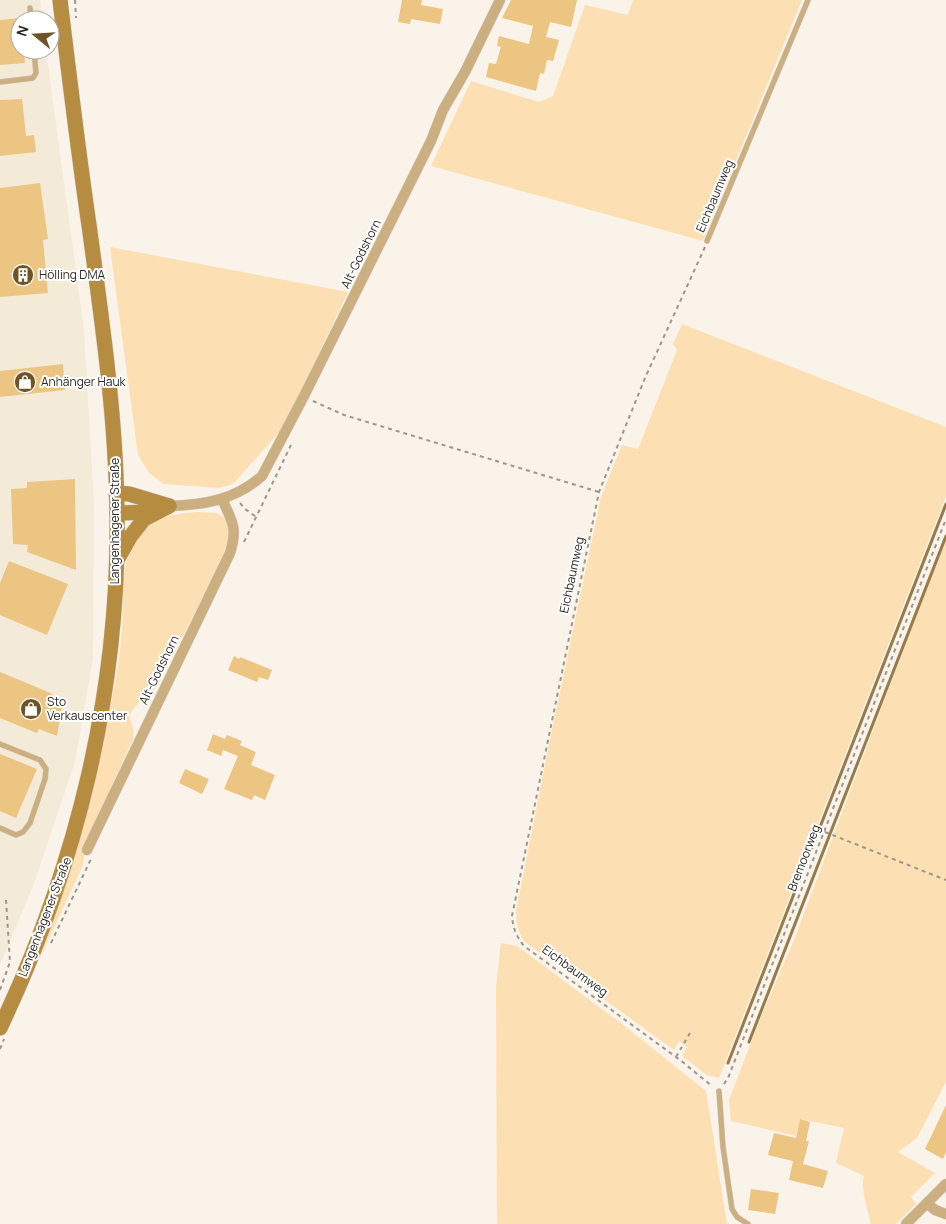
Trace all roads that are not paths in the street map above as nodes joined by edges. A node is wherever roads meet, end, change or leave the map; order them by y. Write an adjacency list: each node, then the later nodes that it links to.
1 (60, 0): 7 (main road, Langenhagener Straße)
2 (500, 0): 8 (street, Alt-Godshorn)
3 (808, 0): 6 (lane, Eichbaumweg)
4 (35, 60): 5 (lane)
5 (0, 82)
6 (707, 241)
7 (116, 493): 9 (main road); 10 (main road, Langenhagener Straße)
8 (222, 499): 9 (street, Alt-Godshorn); 14 (street, Alt-Godshorn)
9 (163, 509): 10 (main road); 11 (main road)
10 (117, 513): 11 (main road, Langenhagener Straße)
11 (116, 561): 15 (main road, Langenhagener Straße)
12 (0, 744): 13 (lane)
13 (0, 828)
14 (91, 852)
15 (2, 1034)
16 (719, 1091): 20 (lane)
17 (946, 1184): 18 (street)
18 (927, 1204): 19 (street); 21 (street)
19 (946, 1214)
20 (748, 1224)
21 (906, 1224)

